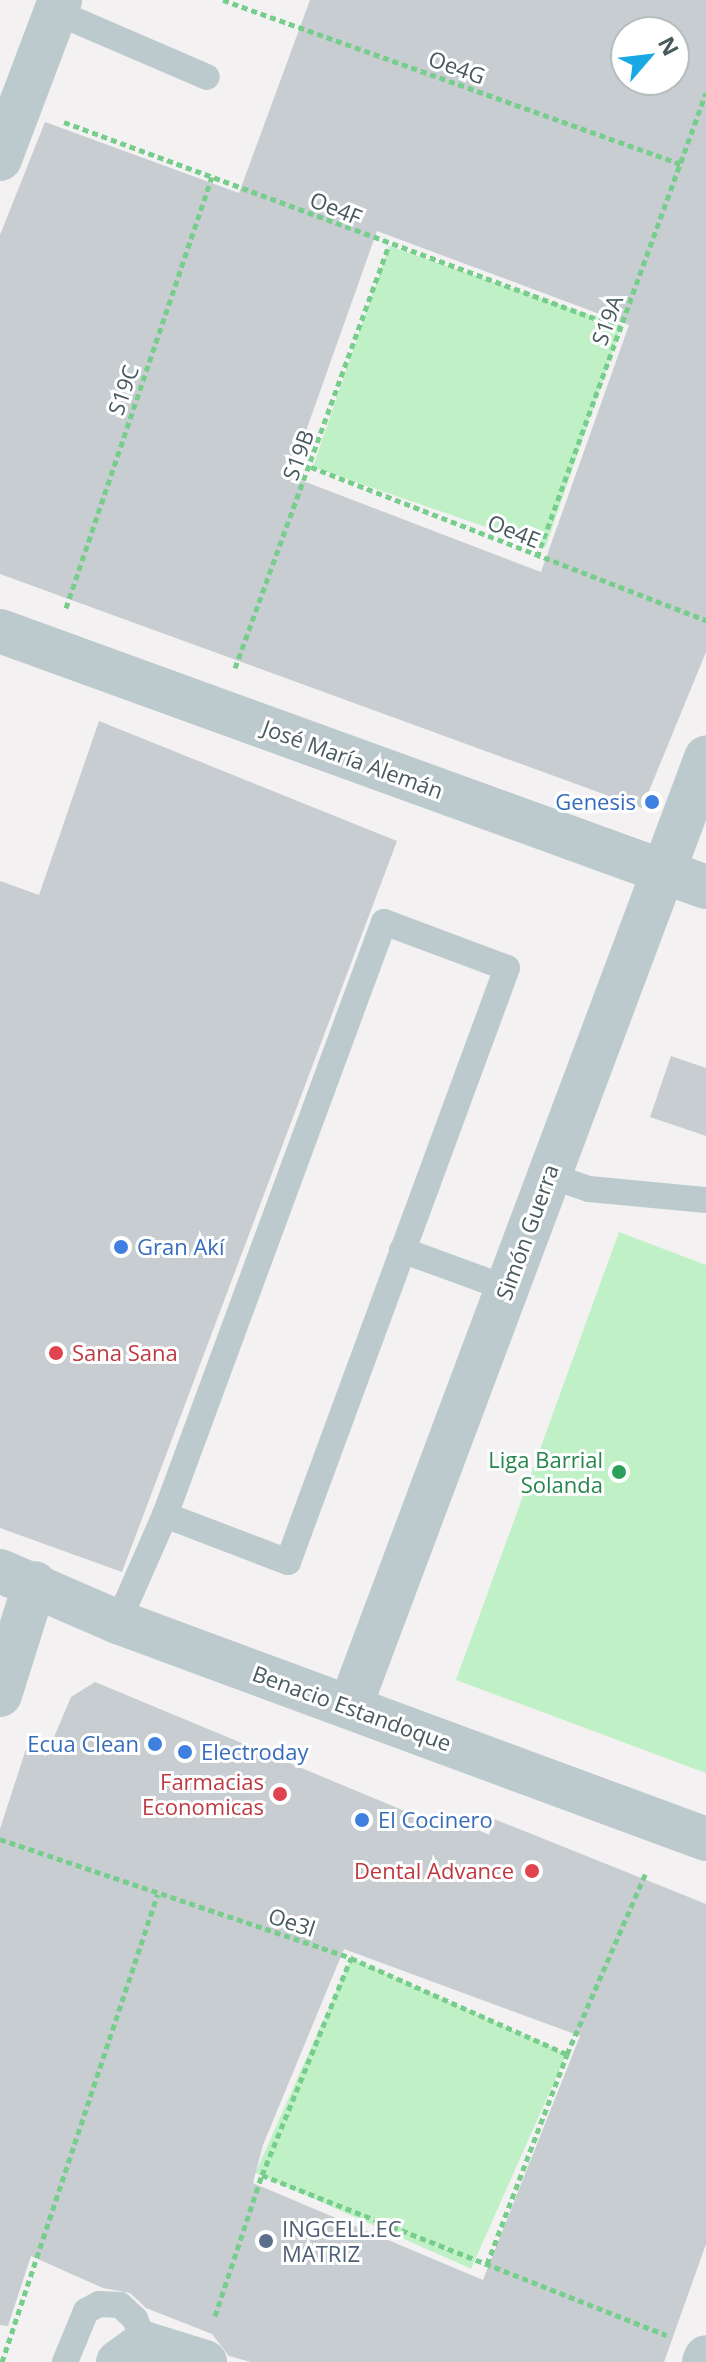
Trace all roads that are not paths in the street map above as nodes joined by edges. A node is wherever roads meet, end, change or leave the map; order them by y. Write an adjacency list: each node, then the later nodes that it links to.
1 (58, 6): 2 (lane); 3 (street)
2 (207, 77)
3 (0, 159)
4 (0, 631): 6 (street, José María Alemán)
5 (706, 758): 6 (street, Simón Guerra)
6 (664, 872): 7 (street, José María Alemán); 8 (street, Simón Guerra)
7 (706, 887)
8 (548, 1175): 9 (lane); 11 (street, Simón Guerra)
9 (706, 1200)
10 (402, 1250): 11 (lane); 12 (lane); 12 (lane)
11 (506, 1288): 16 (street, Simón Guerra)
12 (165, 1515): 14 (lane)
13 (17, 1577): 14 (street, Benacio Estandoque); 15 (street)
14 (118, 1622): 16 (street, Benacio Estandoque)
15 (0, 1695)
16 (350, 1707): 17 (street, Benacio Estandoque)
17 (706, 1839)
18 (131, 2352): 19 (street); 20 (lane)
19 (203, 2361)
20 (65, 2362)

